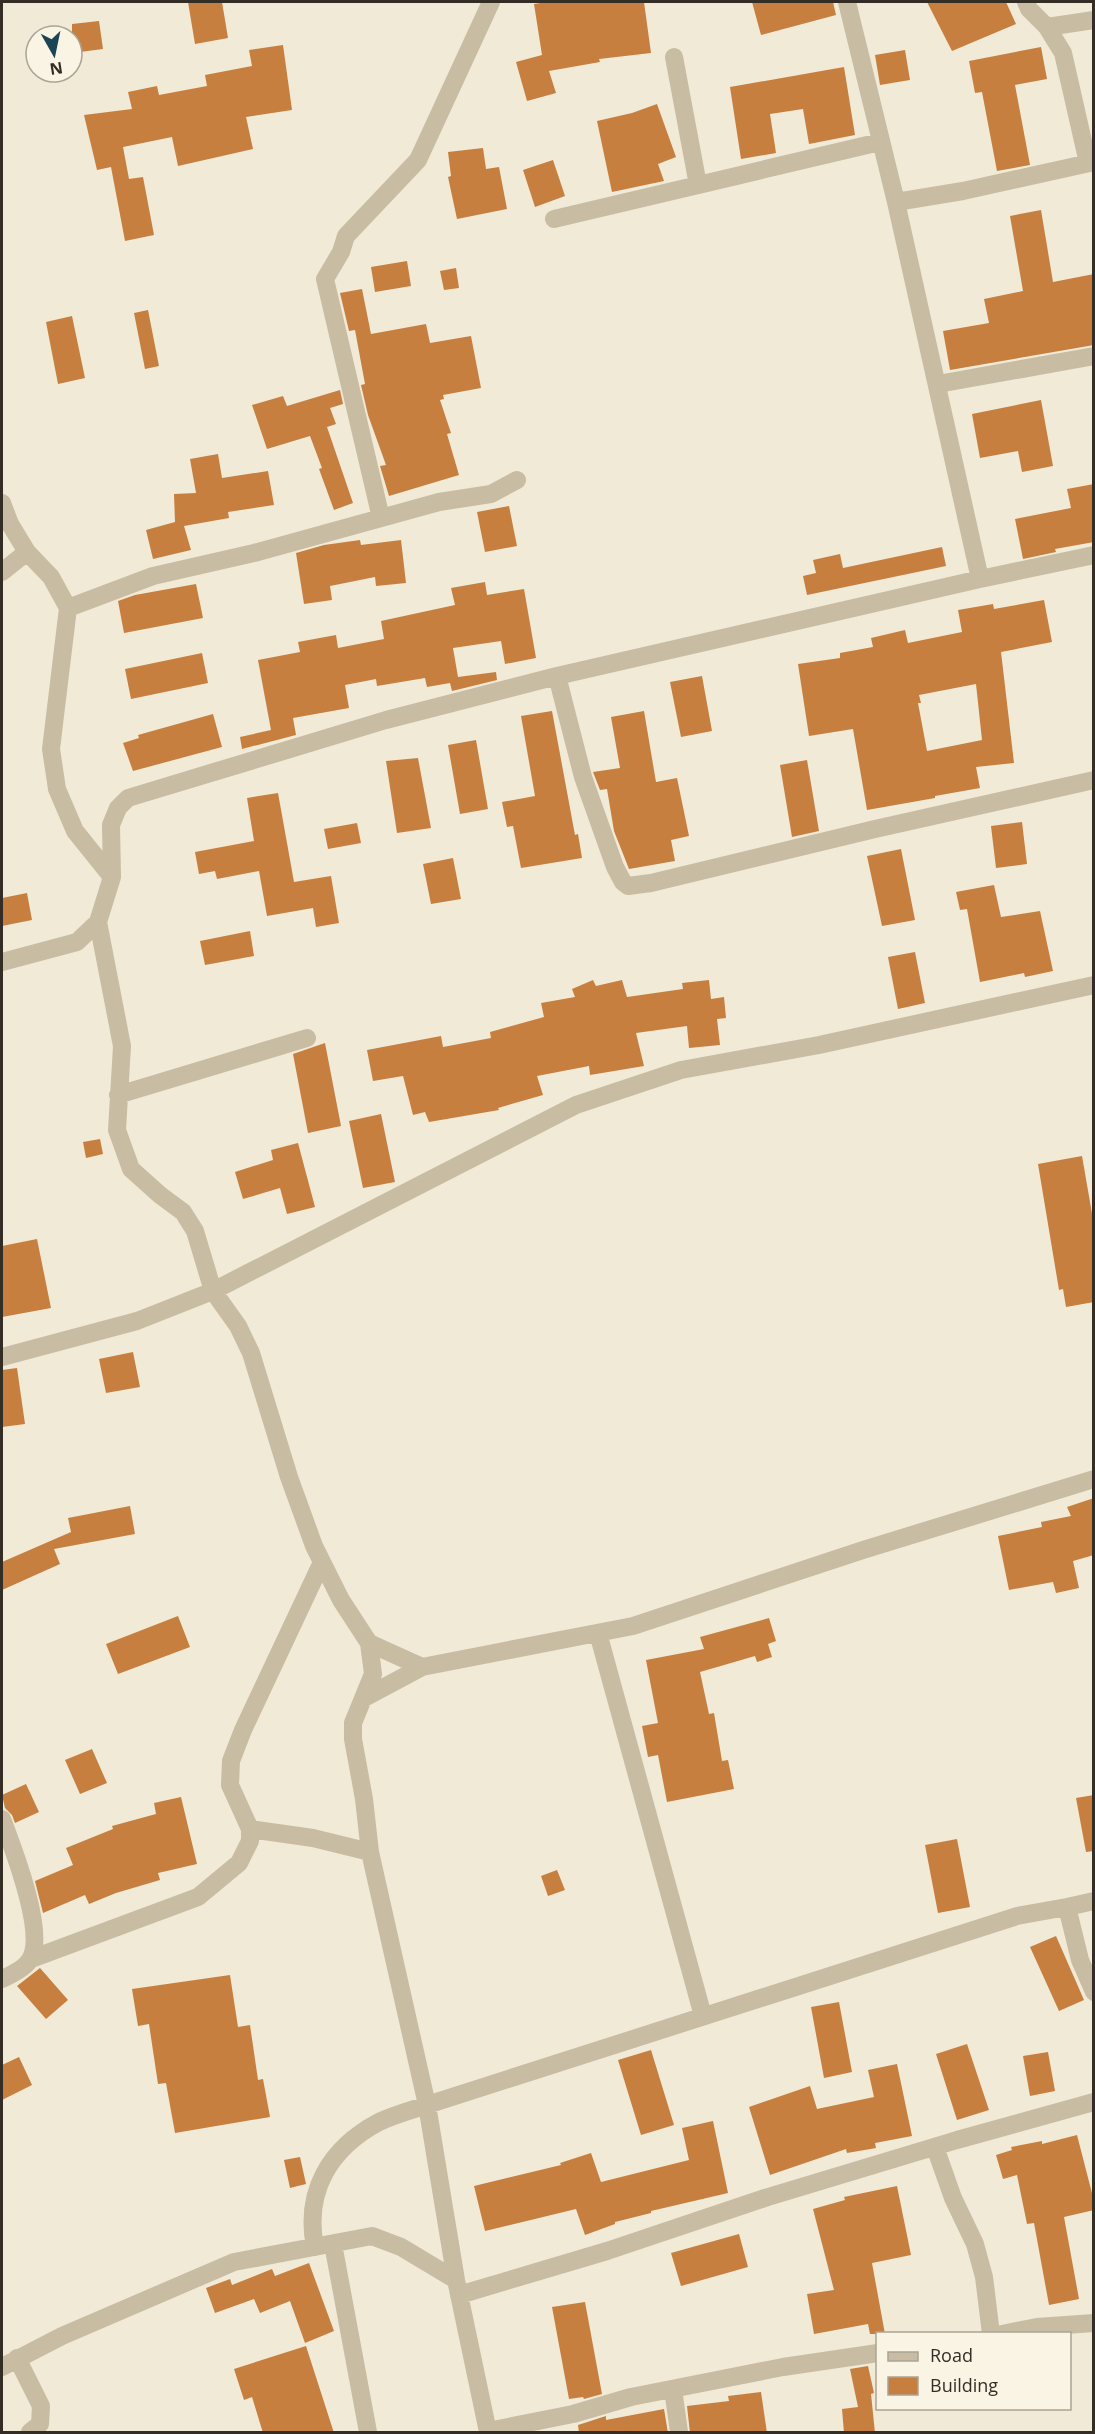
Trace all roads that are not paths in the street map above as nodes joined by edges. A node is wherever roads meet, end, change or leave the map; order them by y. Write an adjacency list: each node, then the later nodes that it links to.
1 (491, 2): 16 (street)
2 (847, 2): 7 (street)
3 (1026, 2): 5 (street)
4 (1094, 20): 5 (street)
5 (1047, 27): 8 (street)
6 (674, 57): 9 (street)
7 (880, 142): 9 (street); 10 (street)
8 (1091, 162): 10 (street)
9 (698, 185): 11 (street)
10 (896, 202): 13 (street)
11 (554, 219)
12 (1094, 356): 13 (street)
13 (938, 384): 20 (street)
14 (517, 480): 16 (street)
15 (2, 503): 17 (street)
16 (381, 518): 21 (street)
17 (27, 552): 19 (street); 21 (street)
18 (1094, 555): 20 (street)
19 (2, 572)
20 (980, 579): 22 (street)
21 (68, 608): 24 (street)
22 (557, 676): 23 (street); 24 (street)
23 (1094, 780)
24 (112, 877): 25 (street)
25 (99, 922): 26 (street); 29 (street)
26 (2, 963)
27 (1094, 985): 30 (street)
28 (307, 1038): 29 (street)
29 (118, 1095): 30 (street)
30 (213, 1291): 31 (street); 33 (street)
31 (2, 1357)
32 (1094, 1479): 34 (street)
33 (322, 1562): 35 (street); 39 (street)
34 (598, 1633): 36 (street); 46 (street)
35 (369, 1643): 36 (street); 37 (street)
36 (422, 1668): 37 (street)
37 (364, 1698): 40 (street)
38 (2, 1820): 43 (street)
39 (250, 1830): 40 (street); 43 (street)
40 (370, 1852): 48 (street)
41 (1094, 1901): 42 (street)
42 (1067, 1907): 45 (street); 46 (street)
43 (31, 1959): 44 (street)
44 (2, 1979)
45 (1094, 1992)
46 (703, 2016): 48 (street)
47 (1094, 2102): 49 (street)
48 (427, 2104): 51 (street); 52 (street)
49 (935, 2147): 52 (street); 54 (street)
50 (333, 2244): 51 (street); 52 (street); 61 (street)
51 (315, 2247): 57 (street)
52 (458, 2287): 59 (street)
53 (1094, 2323): 55 (street)
54 (991, 2332)
55 (1012, 2332)
56 (876, 2353): 58 (street)
57 (9, 2362): 60 (street)
58 (673, 2389): 59 (street); 62 (street)
59 (488, 2432)
60 (30, 2433)
61 (368, 2433)
62 (679, 2433)

